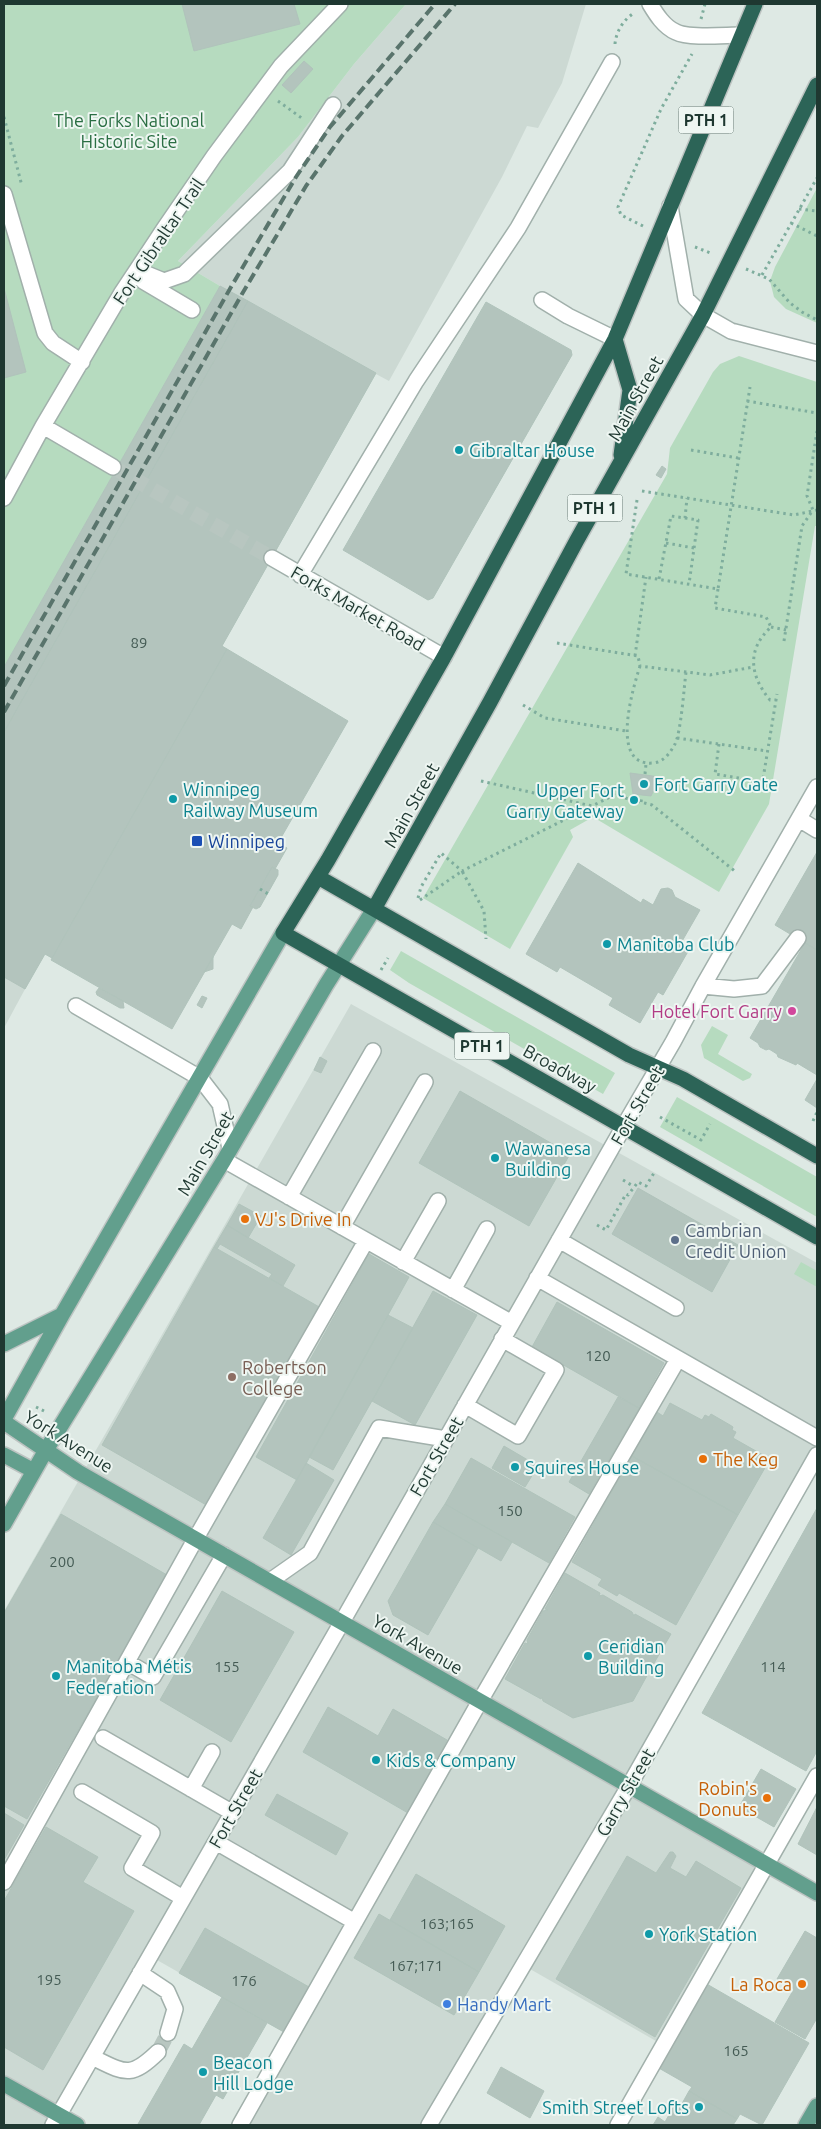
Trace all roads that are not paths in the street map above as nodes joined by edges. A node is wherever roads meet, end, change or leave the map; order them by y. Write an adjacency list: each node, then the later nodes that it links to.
1 (340, 4): 11 (street, Fort Gibraltar Trail)
2 (754, 4): 4 (highway, PTH 1)
3 (645, 6): 4 (street)
4 (742, 34): 9 (highway, PTH 1)
5 (612, 62): 23 (street)
6 (817, 85): 14 (highway, Main Street / PTH 1)
7 (333, 105): 11 (street)
8 (4, 194): 10 (street)
9 (670, 206): 14 (street); 15 (highway, PTH 1)
10 (7, 216): 17 (street)
11 (135, 272): 13 (street); 17 (street, Fort Gibraltar Trail)
12 (542, 300): 15 (street)
13 (192, 310)
14 (703, 315): 16 (street); 19 (highway, Main Street / PTH 1)
15 (614, 339): 19 (highway); 24 (highway, PTH 1)
16 (817, 353)
17 (82, 362): 18 (street, Fort Gibraltar Trail)
18 (43, 426): 20 (street); 21 (street, Fort Gibraltar Trail)
19 (620, 464): 29 (highway, Main Street / PTH 1)
20 (113, 467)
21 (4, 498)
22 (272, 558): 23 (street, Forks Market Road)
23 (300, 574): 24 (street, Forks Market Road)
24 (444, 657): 28 (highway, PTH 1)
25 (817, 787): 26 (street, Fort Street)
26 (799, 819): 27 (street); 33 (street, Fort Street)
27 (817, 830)
28 (318, 877): 29 (highway); 30 (highway, PTH 1)
29 (374, 909): 32 (main road, Main Street); 36 (highway)
30 (283, 933): 32 (highway, Broadway / PTH 1); 37 (main road)
31 (798, 938): 33 (street)
32 (340, 966): 39 (highway, Broadway / PTH 1); 40 (main road, Main Street)
33 (703, 986): 36 (street, Fort Street)
34 (76, 1006): 37 (street)
35 (373, 1051): 42 (street)
36 (658, 1068): 39 (street, Fort Street); 41 (highway)
37 (200, 1078): 40 (street); 53 (main road)
38 (425, 1082): 44 (street)
39 (624, 1126): 46 (highway, Broadway / PTH 1); 48 (street, Fort Street)
40 (227, 1154): 42 (street); 62 (main road, Main Street)
41 (817, 1156)
42 (289, 1197): 44 (street)
43 (438, 1201): 49 (street)
44 (342, 1227): 47 (street)
45 (487, 1229): 51 (street)
46 (817, 1237)
47 (366, 1240): 49 (street); 67 (street)
48 (559, 1240): 50 (street, Fort Street); 52 (street)
49 (403, 1262): 51 (street)
50 (537, 1278): 54 (street, Fort Street); 57 (street)
51 (453, 1290): 54 (street)
52 (676, 1308)
53 (62, 1314): 56 (main road); 59 (main road)
54 (512, 1322): 55 (street, Fort Street)
55 (502, 1339): 58 (street, Fort Street); 58 (street)
56 (4, 1344)
57 (678, 1359): 60 (street); 72 (street)
58 (465, 1405): 61 (street, Fort Street)
59 (4, 1421): 62 (main road, York Avenue)
60 (817, 1438)
61 (446, 1439): 69 (street); 70 (street, Fort Street)
62 (46, 1450): 65 (main road, Main Street); 67 (main road, York Avenue)
63 (4, 1455): 65 (main road)
64 (817, 1455): 76 (street, Garry Street)
65 (34, 1471): 66 (main road, Main Street)
66 (4, 1524)
67 (196, 1538): 68 (main road, York Avenue); 71 (street)
68 (224, 1555): 69 (main road, York Avenue); 71 (street)
69 (270, 1581): 70 (main road, York Avenue)
70 (342, 1622): 72 (main road, York Avenue); 79 (street, Fort Street)
71 (127, 1662): 82 (street)
72 (480, 1701): 76 (main road, York Avenue); 85 (street)
73 (103, 1738): 77 (street)
74 (212, 1752): 77 (street)
75 (817, 1776): 81 (street)
76 (629, 1786): 81 (main road, York Avenue); 95 (street, Garry Street)
77 (191, 1789): 79 (street)
78 (82, 1792): 84 (street)
79 (232, 1813): 80 (street, Fort Street)
80 (216, 1842): 84 (street, Fort Street); 85 (street)
81 (767, 1864): 83 (main road, York Avenue); 96 (street)
82 (4, 1882)
83 (817, 1893)
84 (183, 1898): 86 (street, Fort Street)
85 (355, 1922): 94 (street)
86 (140, 1973): 87 (street); 89 (street, Fort Street)
87 (168, 2034)
88 (158, 2052): 89 (street)
89 (92, 2057): 92 (street, Fort Street)
90 (4, 2084): 92 (main road)
91 (817, 2106): 97 (main road)
92 (56, 2120): 93 (main road)
93 (77, 2125)
94 (240, 2125)
95 (429, 2125)
96 (618, 2125)
97 (806, 2125)

